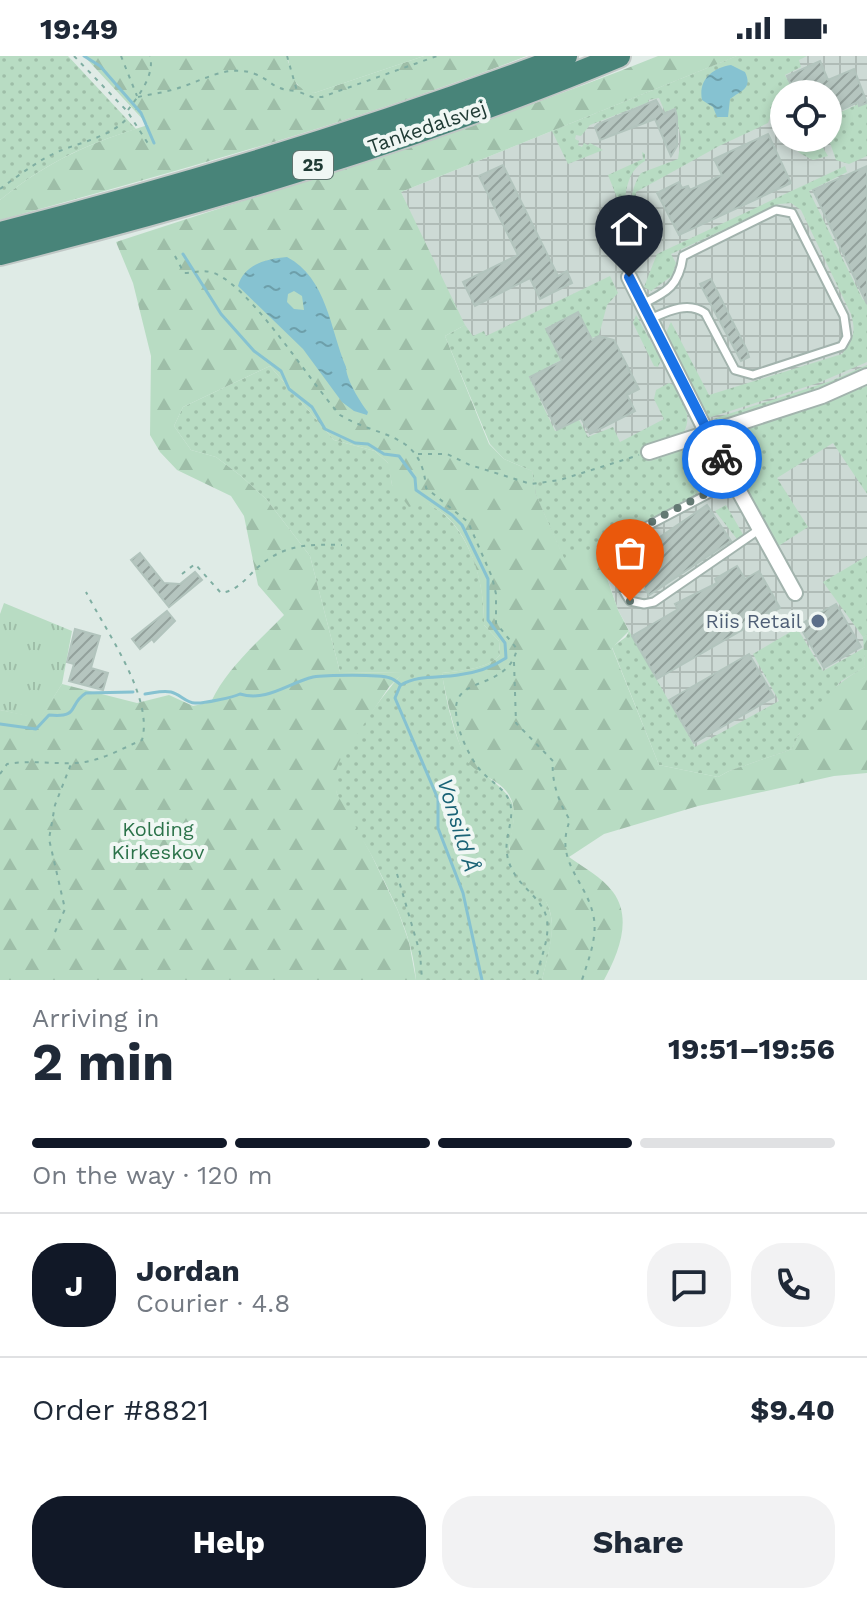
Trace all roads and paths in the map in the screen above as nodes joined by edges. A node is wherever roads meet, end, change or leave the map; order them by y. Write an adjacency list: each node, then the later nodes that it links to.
1 (74, 56): 10 (path)
2 (121, 56): 9 (path)
3 (150, 56): 9 (path)
4 (287, 56): 8 (path)
5 (437, 56): 8 (path)
6 (566, 56): 14 (highway, Tankedalsvej / 25)
7 (619, 56): 15 (highway, Tankedalsvej / 25)
8 (297, 91): 9 (path)
9 (138, 97): 10 (path)
10 (128, 110): 11 (path)
11 (130, 115): 12 (path); 13 (path)
12 (149, 145)
13 (0, 189)
14 (0, 233)
15 (0, 254)
16 (175, 256): 23 (path)
17 (629, 277): 18 (street)
18 (642, 304): 19 (street); 19 (lane)
19 (650, 319): 21 (street)
20 (867, 376): 21 (street)
21 (707, 433): 22 (street); 24 (street)
22 (649, 452): 23 (path)
23 (417, 454): 30 (path)
24 (733, 480): 25 (street); 25 (lane)
25 (760, 529): 29 (street)
26 (342, 545): 27 (path)
27 (182, 574)
28 (86, 592): 31 (path)
29 (795, 593)
30 (514, 660): 36 (path); 37 (path)
31 (71, 763): 32 (path); 34 (path)
32 (0, 774)
33 (397, 874): 35 (path)
34 (55, 932)
35 (422, 980)
36 (536, 980)
37 (582, 980)

